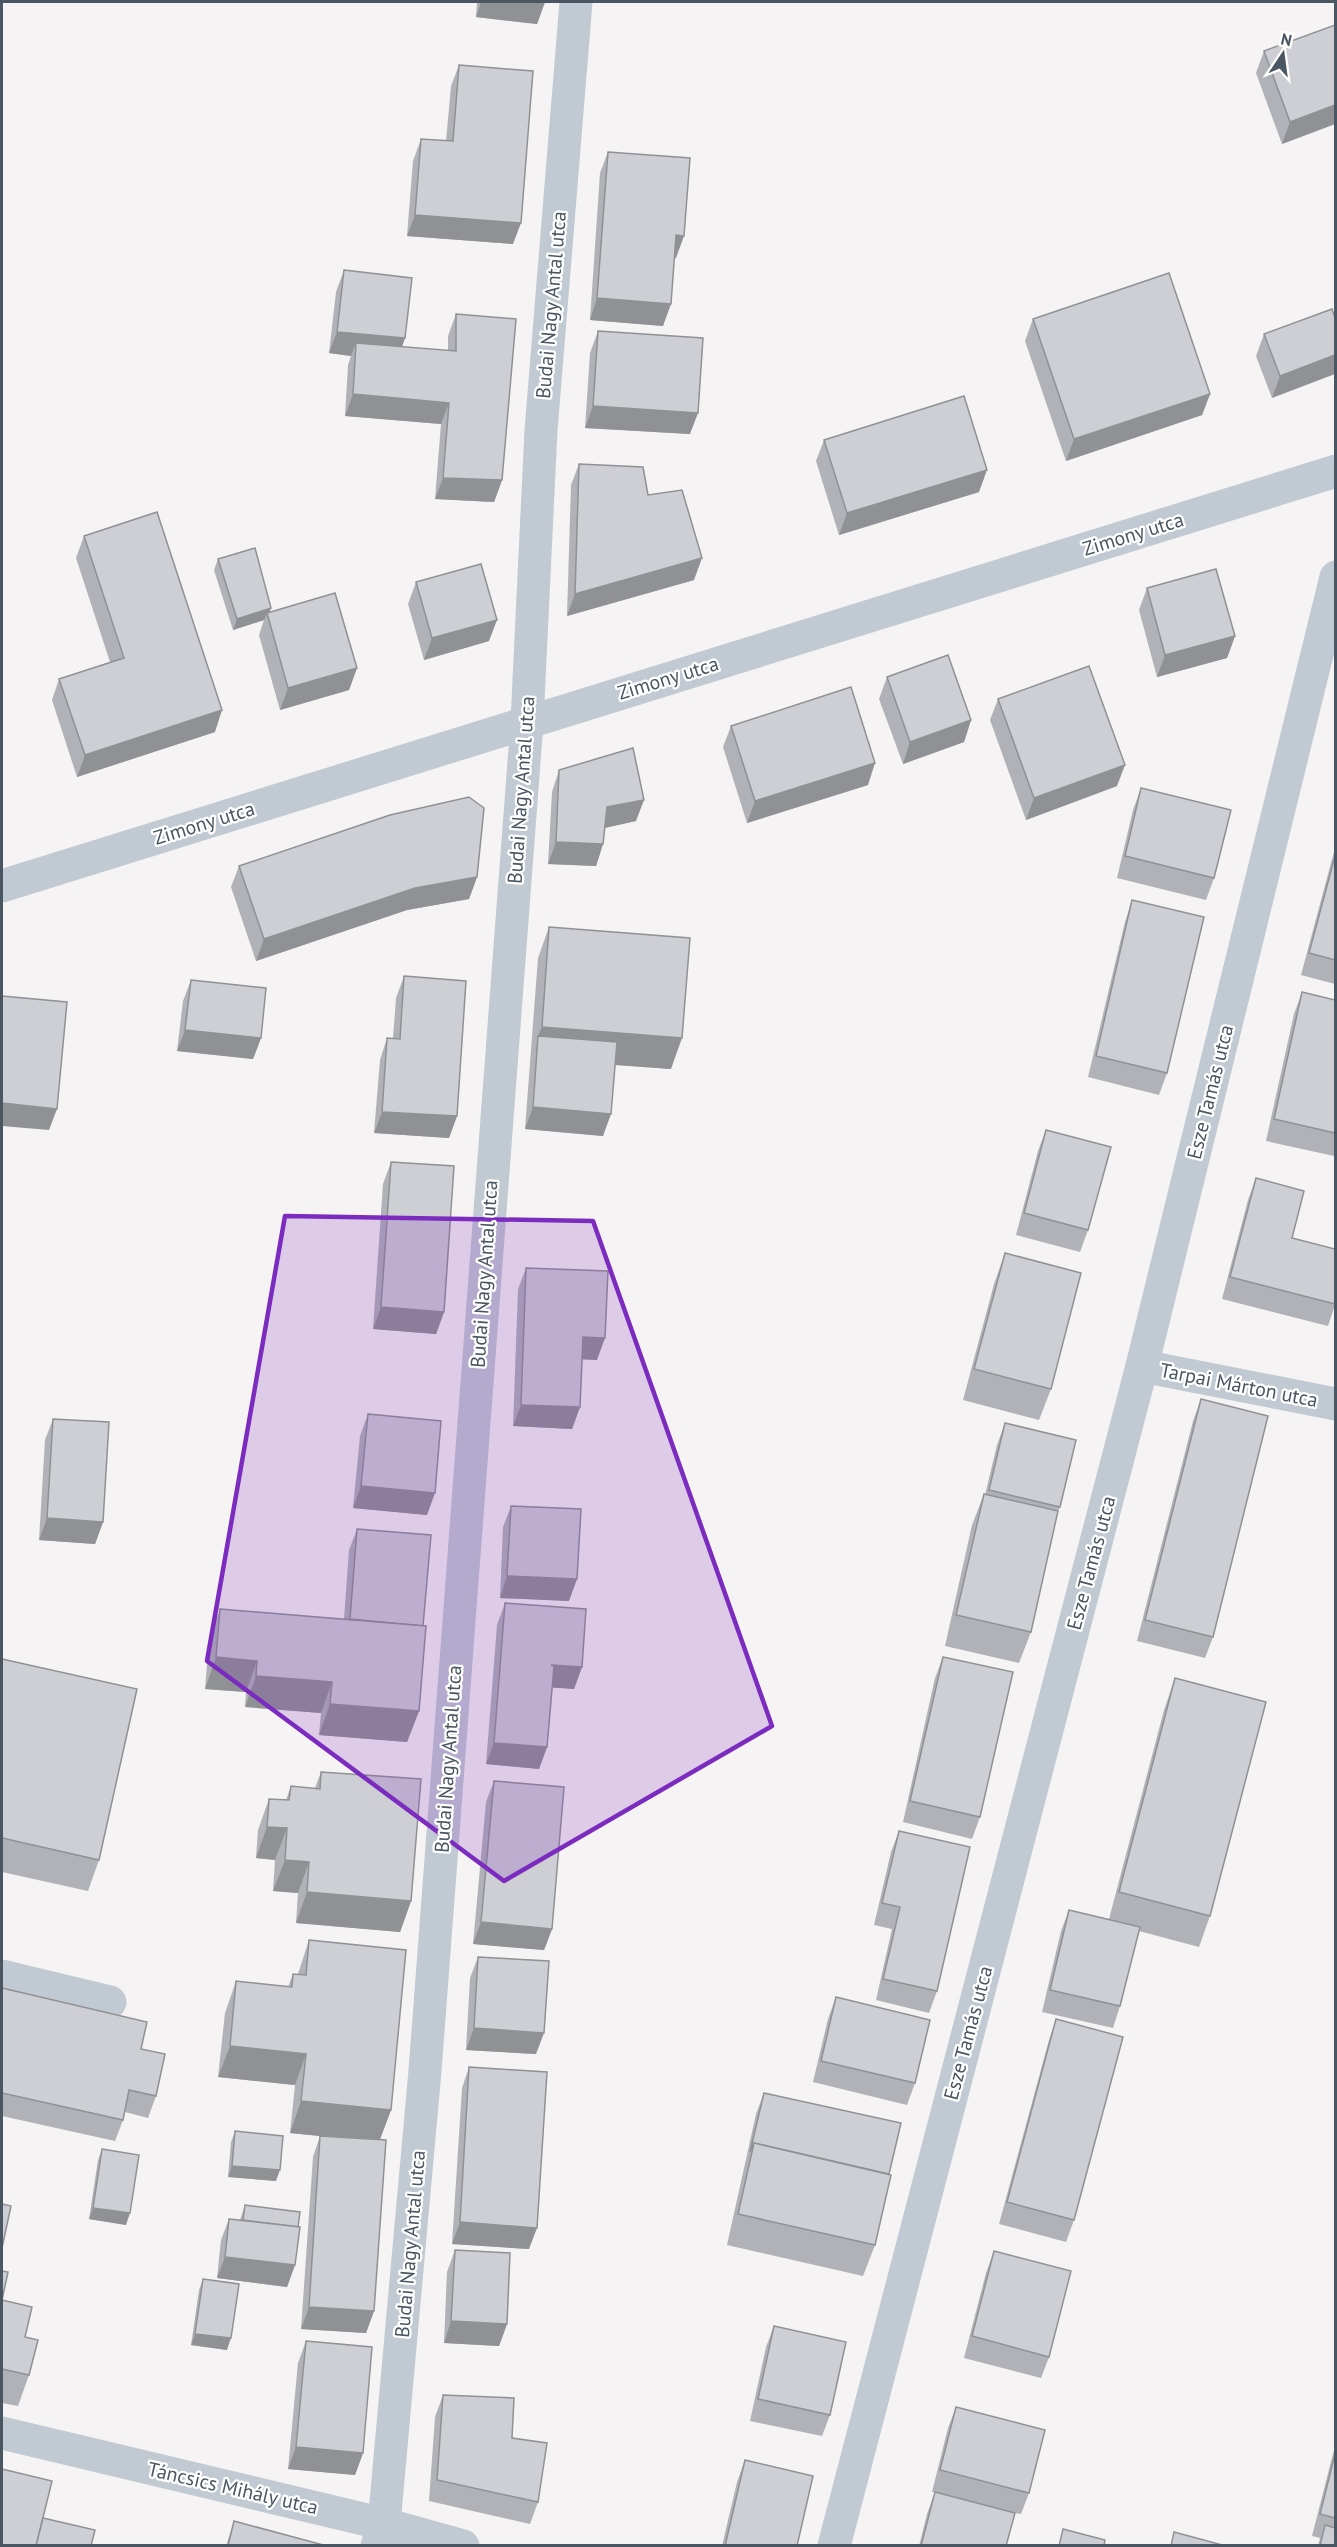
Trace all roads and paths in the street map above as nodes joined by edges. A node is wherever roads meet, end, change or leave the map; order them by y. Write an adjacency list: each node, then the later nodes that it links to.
1 (576, 2): 4 (street, Budai Nagy Antal utca)
2 (1335, 471): 4 (street, Zimony utca)
3 (1335, 577): 6 (street, Esze Tamás utca)
4 (527, 722): 5 (street, Zimony utca); 11 (street, Budai Nagy Antal utca)
5 (2, 886)
6 (1142, 1366): 7 (street, Tarpai Márton utca); 13 (street, Esze Tamás utca)
7 (1335, 1404)
8 (2, 1976): 9 (street)
9 (110, 2002)
10 (2, 2433): 11 (street, Táncsics Mihály utca)
11 (381, 2535): 12 (street, Táncsics Mihály utca)
12 (463, 2546)
13 (834, 2546)

